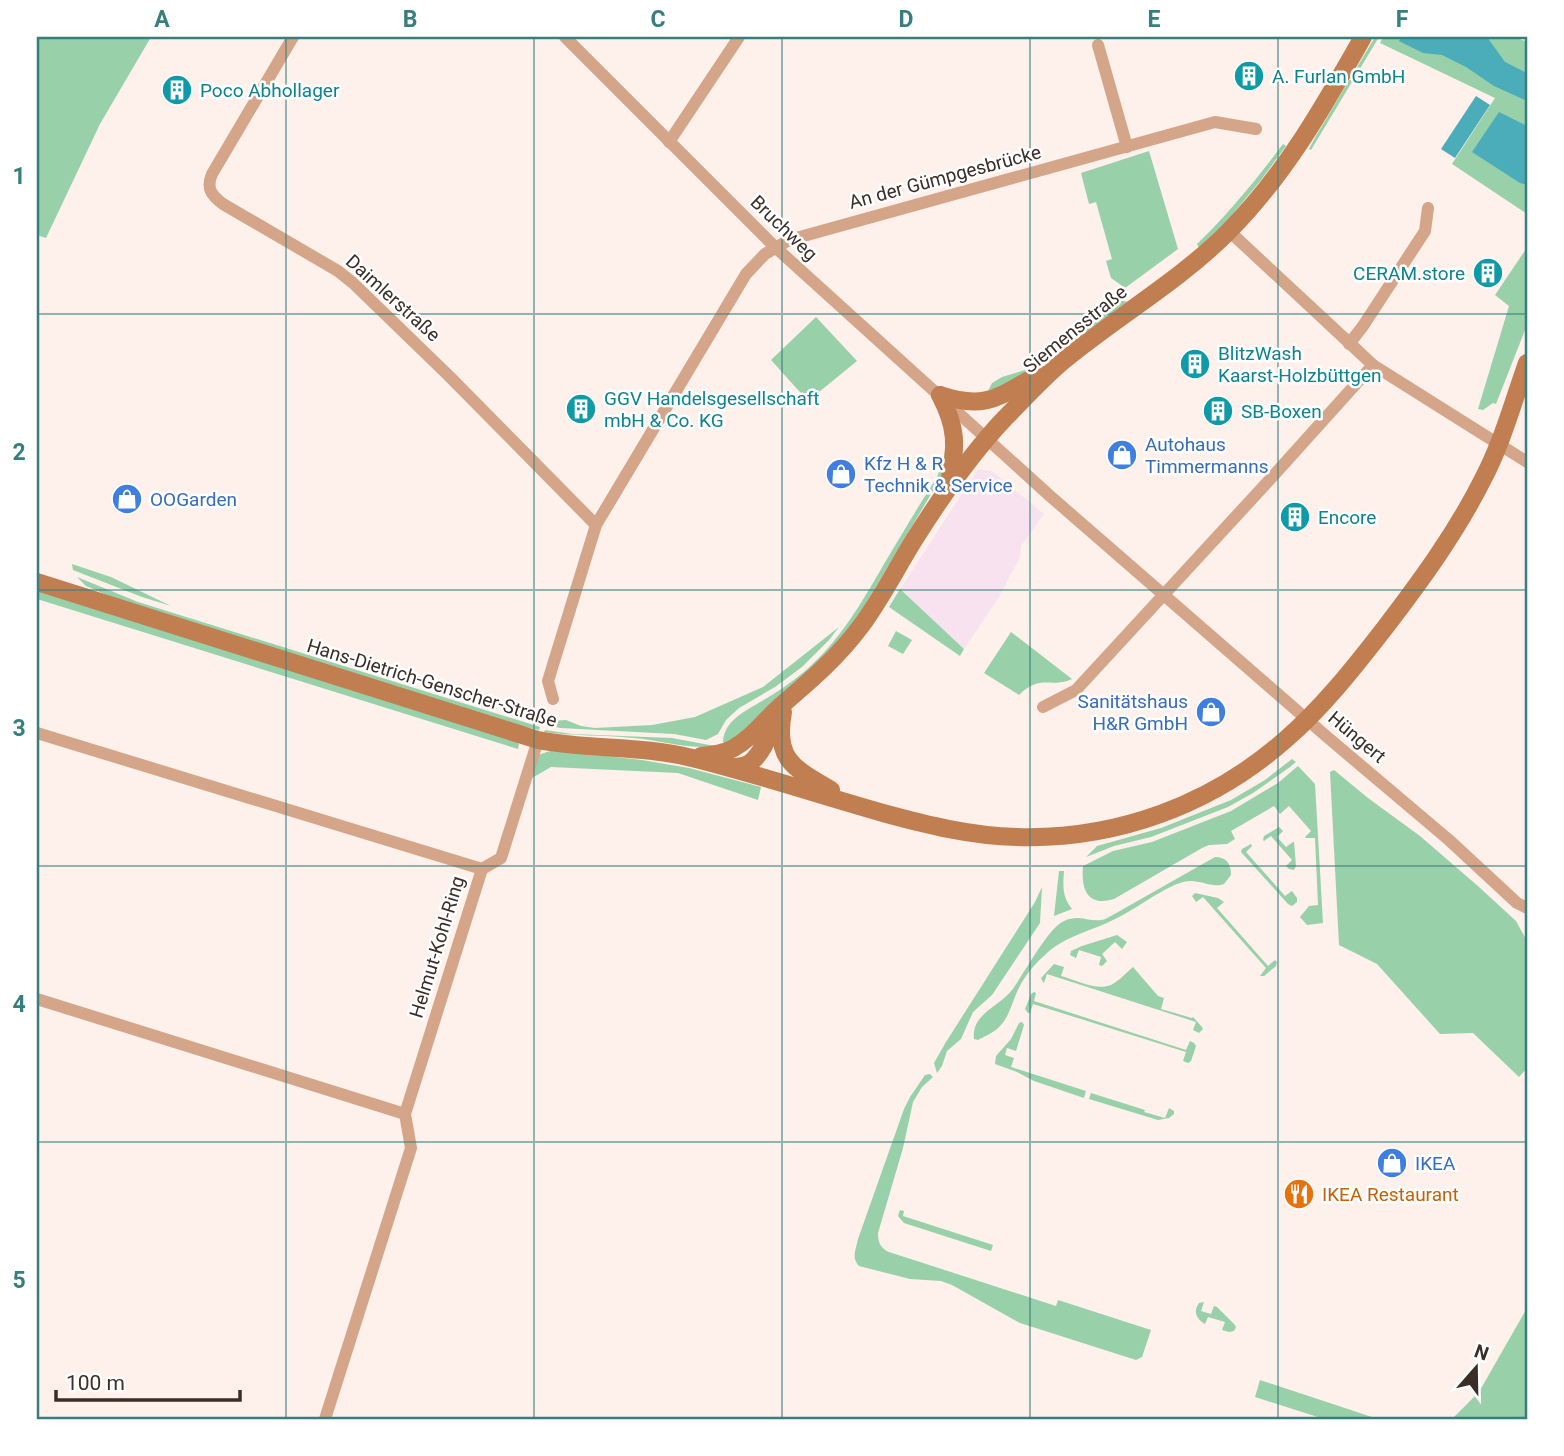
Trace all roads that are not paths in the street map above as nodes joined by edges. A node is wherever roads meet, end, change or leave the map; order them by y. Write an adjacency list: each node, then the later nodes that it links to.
1 (293, 37): 21 (street, Daimlerstraße)
2 (565, 37): 7 (street, Bruchweg)
3 (739, 37): 7 (street)
4 (1363, 37): 10 (street, Siemensstraße)
5 (1098, 45): 8 (street)
6 (1256, 129): 8 (street, An der Gümpgesbrücke)
7 (669, 142): 11 (street, Bruchweg)
8 (1127, 148): 11 (street, An der Gümpgesbrücke)
9 (1428, 208): 12 (street)
10 (1229, 231): 12 (street); 13 (street, Siemensstraße)
11 (775, 247): 16 (street, Bruchweg); 21 (street)
12 (1349, 344): 15 (street)
13 (1062, 362): 16 (street); 17 (street, Siemensstraße)
14 (1527, 363): 18 (street, Hans-Dietrich-Genscher-Straße)
15 (1373, 365): 18 (street); 23 (street)
16 (940, 395): 17 (street, Bruchweg); 20 (street)
17 (987, 438): 20 (street, Siemensstraße); 23 (street, Hüngert)
18 (1498, 444): 19 (street); 27 (street, Hans-Dietrich-Genscher-Straße)
19 (1527, 462)
20 (948, 489): 26 (street, Siemensstraße)
21 (596, 525): 24 (street)
22 (37, 582): 29 (street, Hans-Dietrich-Genscher-Straße)
23 (1163, 594): 25 (street); 27 (street, Hüngert)
24 (552, 699)
25 (1043, 707)
26 (779, 712): 30 (street, Siemensstraße); 31 (street, Siemensstraße); 32 (street, Hans-Dietrich-Genscher-Straße)
27 (1307, 720): 32 (street, Hans-Dietrich-Genscher-Straße); 34 (street, Hüngert)
28 (37, 733): 33 (street, Helmut-Kohl-Ring)
29 (538, 740): 30 (street, Hans-Dietrich-Genscher-Straße); 33 (street)
30 (687, 756): 31 (street, Hans-Dietrich-Genscher-Straße)
31 (730, 767): 32 (street, Hans-Dietrich-Genscher-Straße)
32 (862, 807)
33 (482, 869): 36 (street, Helmut-Kohl-Ring)
34 (1527, 908)
35 (37, 999): 36 (street)
36 (405, 1114): 37 (street)
37 (325, 1419)

